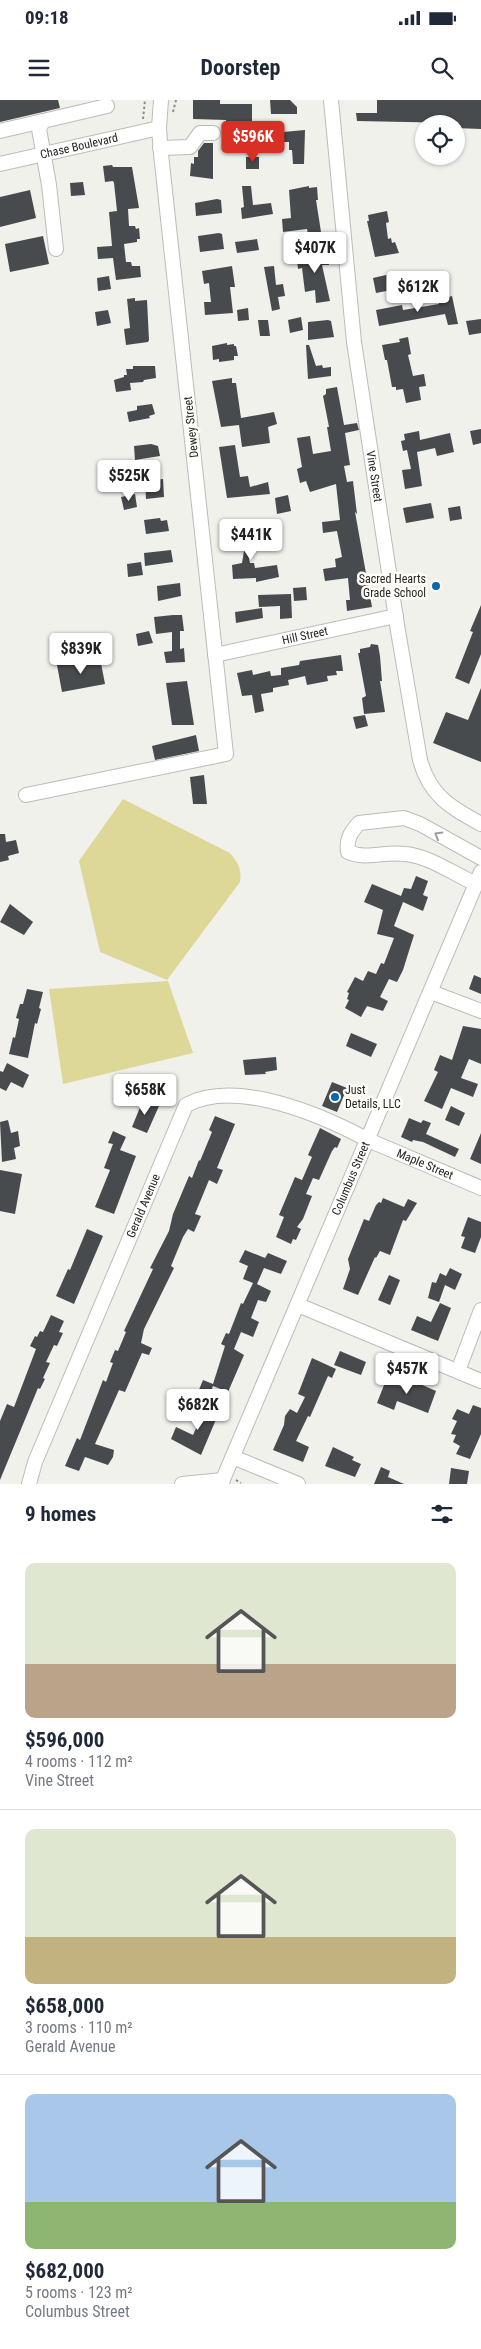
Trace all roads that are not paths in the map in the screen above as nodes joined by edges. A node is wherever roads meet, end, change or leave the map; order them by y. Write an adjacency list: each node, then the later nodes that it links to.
1 (161, 100): 5 (street, Dewey Street)
2 (332, 100): 12 (street, Vine Street)
3 (107, 106): 4 (street)
4 (44, 121): 6 (street); 9 (street)
5 (159, 128): 8 (street, Dewey Street); 9 (street, Chase Boulevard)
6 (0, 131)
7 (213, 133): 8 (street)
8 (160, 148): 13 (street, Dewey Street)
9 (44, 154): 10 (street, Chase Boulevard); 11 (street)
10 (0, 164)
11 (56, 249)
12 (396, 616): 13 (street, Hill Street); 15 (street, Vine Street)
13 (215, 655): 14 (street, Dewey Street)
14 (26, 795)
15 (481, 824)
16 (481, 858): 17 (street, one-way to 17)
17 (479, 878): 18 (street, Columbus Street)
18 (430, 992): 19 (street); 20 (street, Columbus Street)
19 (481, 1011)
20 (368, 1140): 21 (street, Maple Street); 22 (street, Columbus Street); 28 (street, Gerald Avenue)
21 (481, 1188)
22 (298, 1305): 24 (street); 26 (street, Columbus Street)
23 (481, 1310): 24 (street)
24 (458, 1372): 25 (street)
25 (481, 1381)
26 (233, 1457): 27 (street, Columbus Street); 30 (street)
27 (222, 1482): 29 (street)
28 (29, 1484)
29 (182, 1484)
30 (298, 1484)

